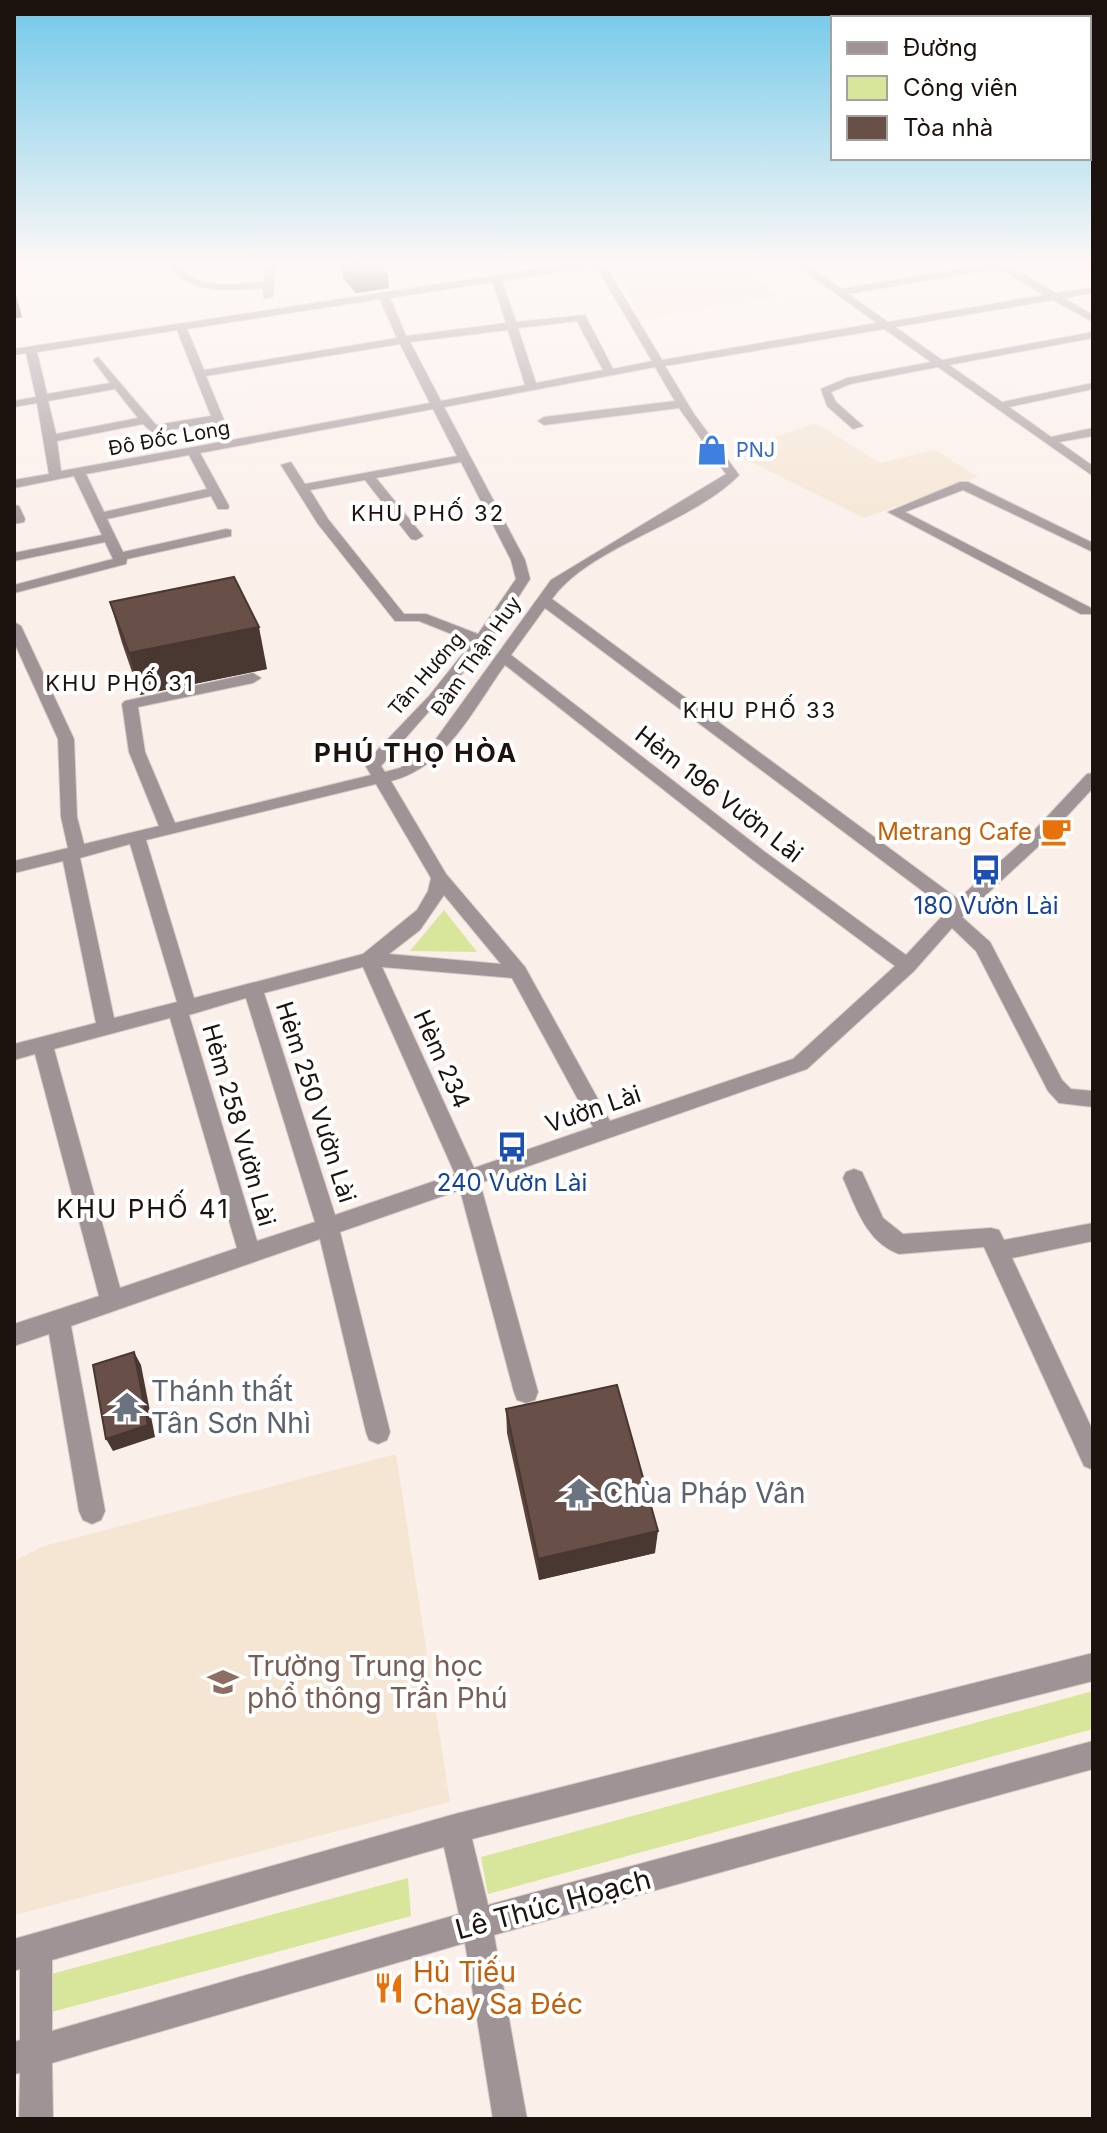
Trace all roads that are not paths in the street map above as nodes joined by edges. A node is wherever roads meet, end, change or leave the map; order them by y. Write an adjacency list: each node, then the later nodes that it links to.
1 (33, 360): 19 (street)
2 (98, 360): 16 (street)
3 (194, 360): 15 (street)
4 (286, 360): 15 (street)
5 (413, 360): 22 (street)
6 (522, 360): 18 (street)
7 (603, 360): 14 (street)
8 (659, 360): 12 (street, Đàm Thận Huy)
9 (681, 360): 12 (street, Đô Đốc Long)
10 (933, 360): 13 (street)
11 (963, 360): 13 (street)
12 (661, 363): 14 (street, Đô Đốc Long); 21 (street, Đàm Thận Huy)
13 (939, 364): 23 (street); 27 (street)
14 (610, 373): 18 (street, Đô Đốc Long)
15 (200, 374): 24 (street)
16 (116, 385): 19 (street); 25 (street)
17 (1093, 386): 23 (street)
18 (532, 388): 22 (street, Đô Đốc Long)
19 (41, 398): 20 (street); 29 (street)
20 (14, 404)
21 (683, 404): 26 (street); 53 (street, Đàm Thận Huy)
22 (438, 406): 31 (street, Đô Đốc Long); 33 (street)
23 (998, 406): 30 (street)
24 (218, 418): 25 (street); 31 (street)
25 (144, 420): 29 (street)
26 (544, 421)
27 (857, 426)
28 (1093, 432): 30 (street)
29 (51, 439): 38 (street)
30 (1049, 441): 35 (street)
31 (229, 446): 32 (street, Đô Đốc Long)
32 (194, 453): 36 (street, Đô Đốc Long); 41 (street)
33 (464, 458): 37 (street); 52 (street)
34 (287, 465): 40 (street)
35 (1093, 472)
36 (79, 473): 38 (street, Đô Đốc Long); 44 (street)
37 (368, 476): 40 (street); 47 (street)
38 (56, 477): 39 (street, Đô Đốc Long)
39 (14, 484)
40 (302, 488): 59 (street)
41 (215, 491): 42 (street); 44 (street)
42 (223, 506)
43 (14, 509): 45 (street)
44 (102, 516): 48 (street)
45 (14, 520)
46 (226, 533): 51 (street)
47 (416, 536)
48 (110, 537): 50 (street); 51 (street)
49 (1093, 548): 56 (street)
50 (14, 557)
51 (119, 557): 54 (street)
52 (523, 579): 53 (street); 59 (street, Tân Hương)
53 (556, 583): 55 (street, Đàm Thận Huy)
54 (14, 589)
55 (543, 599): 60 (street, Đàm Thận Huy); 69 (street)
56 (1089, 609): 57 (street)
57 (1070, 620)
58 (14, 626): 66 (street)
59 (483, 641): 63 (street, Tân Hương)
60 (503, 656): 63 (street, Đàm Thận Huy); 71 (street, Hẻm 196 Vườn Lài)
61 (253, 678): 64 (street)
62 (1093, 778): 69 (street, Vườn Lài)
63 (382, 781): 64 (street); 68 (street)
64 (169, 829): 65 (street)
65 (137, 838): 66 (street); 74 (street, Hẻm 258 Vườn Lài)
66 (74, 853): 67 (street); 75 (street)
67 (14, 867)
68 (440, 878): 70 (street); 72 (street)
69 (956, 914): 71 (street, Vườn Lài); 78 (street)
70 (369, 959): 72 (street); 73 (street); 81 (street, Hèm 234)
71 (907, 966): 79 (street, Vườn Lài)
72 (518, 972): 79 (street)
73 (254, 992): 74 (street); 82 (street, Hẻm 250 Vườn Lài)
74 (183, 1009): 75 (street); 85 (street, Hẻm 258 Vườn Lài)
75 (107, 1029): 76 (street)
76 (43, 1045): 77 (street); 86 (street)
77 (14, 1052)
78 (1093, 1099)
79 (606, 1132): 81 (street, Vườn Lài)
80 (854, 1178): 84 (street)
81 (468, 1179): 82 (street, Vườn Lài); 89 (street, Hèm 234)
82 (328, 1227): 85 (street, Vườn Lài); 90 (street, Hẻm 250 Vườn Lài)
83 (1093, 1232): 84 (street)
84 (999, 1251): 91 (street)
85 (250, 1254): 86 (street, Vườn Lài)
86 (112, 1302): 87 (street, Vườn Lài)
87 (58, 1321): 88 (street, Vườn Lài); 92 (street)
88 (14, 1335)
89 (526, 1392)
90 (378, 1432)
91 (1091, 1450)
92 (92, 1511)
93 (1093, 1667): 95 (street)
94 (1093, 1755): 96 (street, Lê Thúc Hoạch)
95 (455, 1829): 96 (street); 97 (street)
96 (477, 1924): 98 (street, Lê Thúc Hoạch); 100 (street)
97 (25, 1952): 98 (street)
98 (25, 2055): 99 (street)
99 (36, 2119)
100 (510, 2119)

